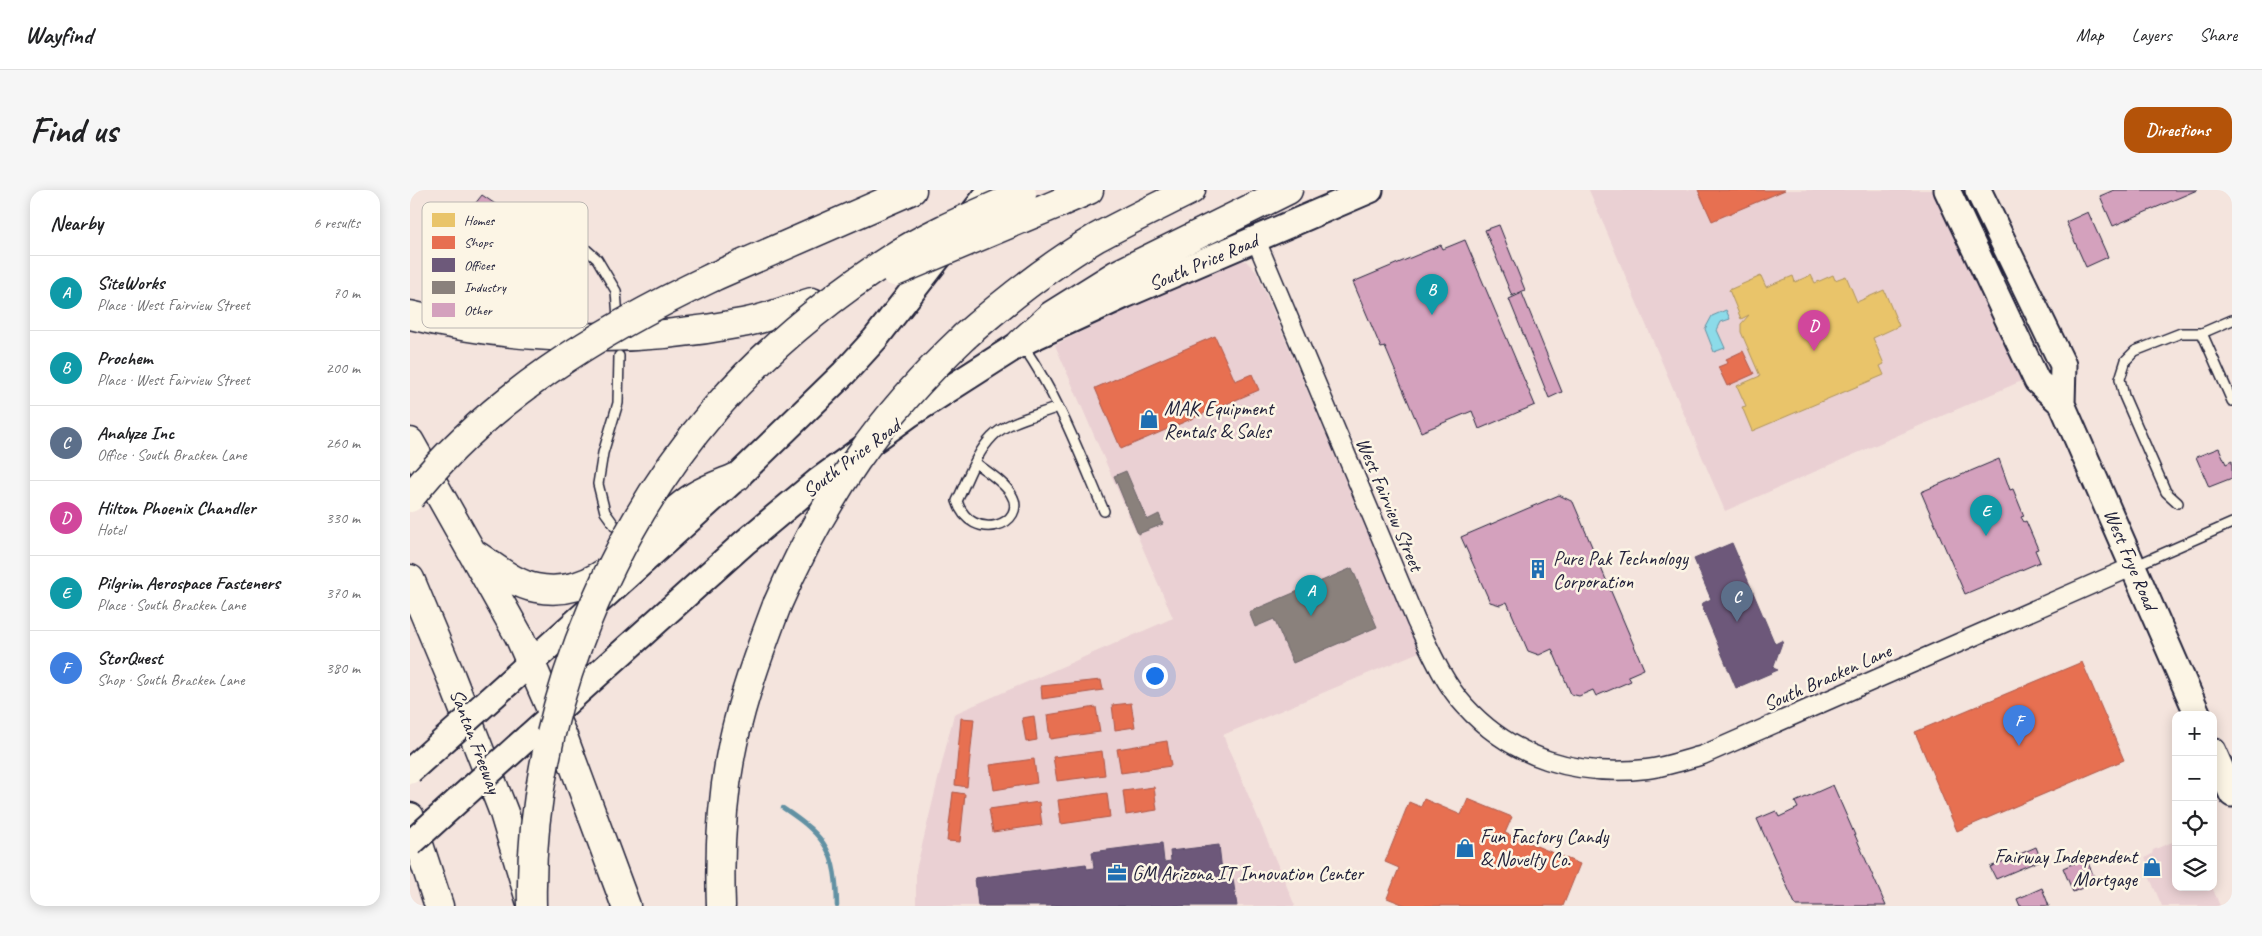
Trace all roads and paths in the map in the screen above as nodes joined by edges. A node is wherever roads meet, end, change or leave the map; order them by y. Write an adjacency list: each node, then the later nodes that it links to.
1 (912, 190): 25 (highway, bridge)
2 (992, 190): 10 (highway); 43 (highway)
3 (1089, 190): 15 (highway, bridge)
4 (1191, 190): 46 (highway, bridge)
5 (1288, 190): 17 (highway)
6 (1370, 190): 11 (main road, South Price Road)
7 (1947, 190): 20 (main road, West Frye Road)
8 (1978, 190): 20 (main road, West Frye Road)
9 (1027, 192): 44 (highway, bridge)
10 (974, 214): 24 (main road)
11 (1256, 240): 17 (main road, South Price Road); 36 (street, West Fairview Street)
12 (588, 251): 13 (lane)
13 (618, 318)
14 (2232, 320): 16 (lane)
15 (487, 328)
16 (2202, 333): 19 (lane); 26 (lane)
17 (1021, 343): 21 (lane); 35 (main road, South Price Road)
18 (619, 356): 29 (lane)
19 (2232, 401)
20 (2062, 404): 31 (main road, West Frye Road)
21 (1058, 407): 23 (lane); 27 (lane)
22 (410, 442): 30 (highway)
23 (976, 463): 23 (lane)
24 (737, 477): 29 (highway); 33 (main road)
25 (410, 498)
26 (2178, 503)
27 (1104, 511)
28 (2232, 523): 31 (lane)
29 (632, 550): 30 (highway)
30 (473, 552): 33 (highway)
31 (2134, 566): 34 (main road, West Frye Road); 36 (street, South Bracken Lane)
32 (410, 579): 44 (highway, Santan Freeway)
33 (531, 664): 35 (highway); 38 (main road, bridge)
34 (2196, 711)
35 (554, 714): 41 (main road, South Price Road, bridge); 45 (highway)
36 (1527, 754)
37 (2215, 756): 39 (main road)
38 (410, 771)
39 (2232, 794)
40 (410, 817): 42 (highway)
41 (410, 844)
42 (439, 906)
43 (517, 906)
44 (532, 906)
45 (626, 906)
46 (721, 906)

